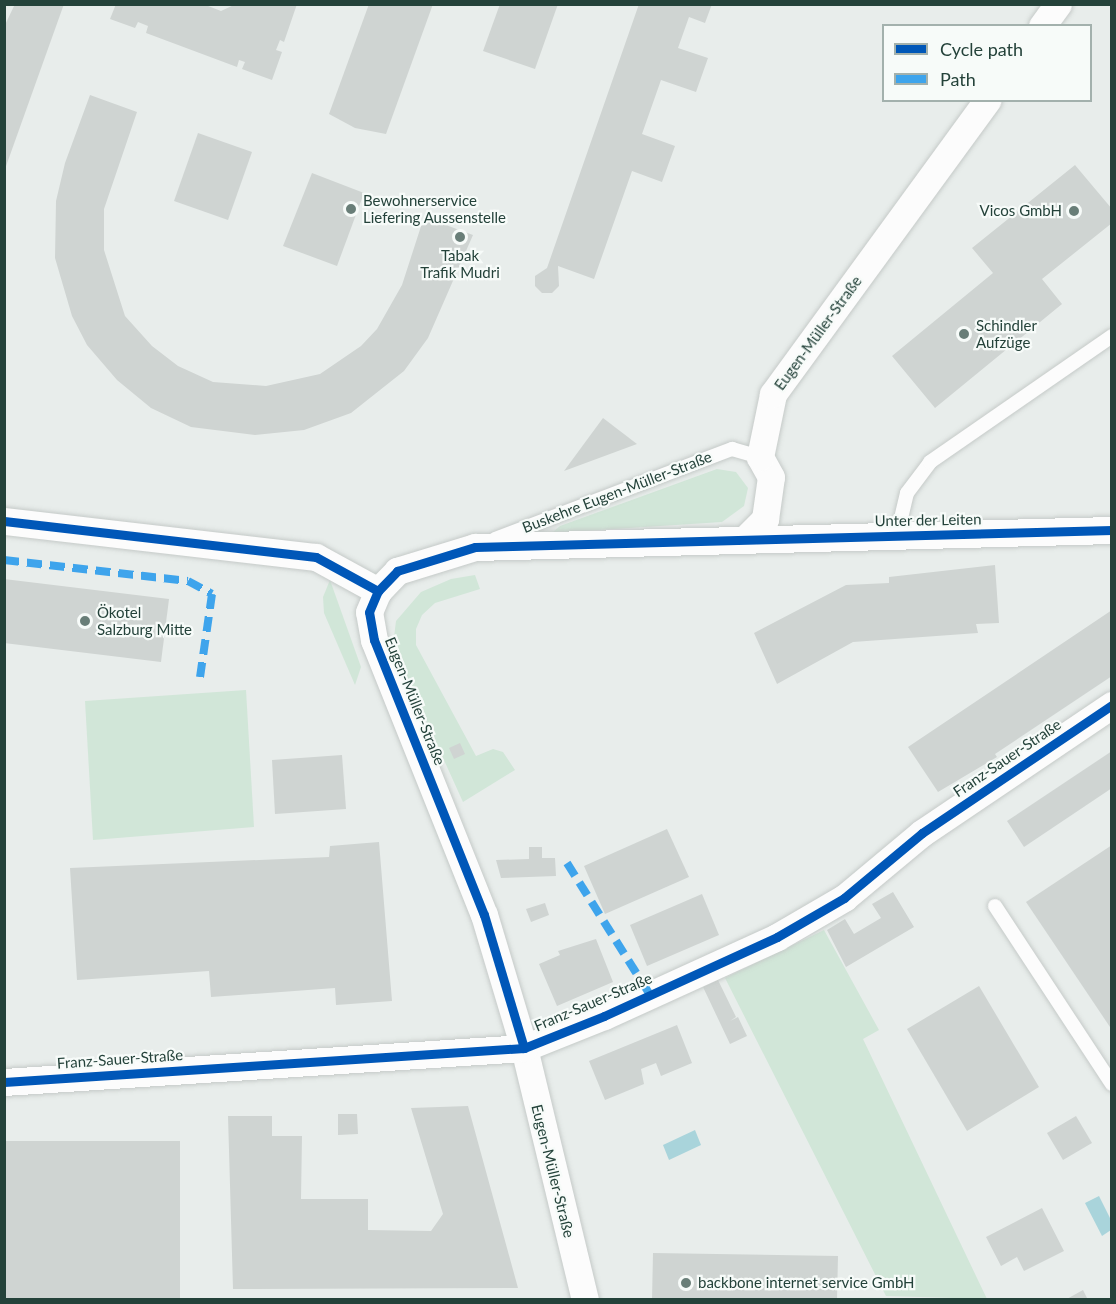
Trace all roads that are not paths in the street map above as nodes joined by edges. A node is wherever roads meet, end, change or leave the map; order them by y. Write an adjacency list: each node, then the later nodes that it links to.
1 (1058, 4): 2 (street)
2 (1043, 24)
3 (986, 102): 5 (street, Eugen-Müller-Straße)
4 (1112, 336): 8 (lane)
5 (760, 457): 9 (street); 10 (lane, Buskehre Eugen-Müller-Straße)
6 (4, 521): 11 (street)
7 (1112, 530): 8 (street, Unter der Leiten)
8 (897, 536): 9 (street, Unter der Leiten)
9 (744, 540): 10 (street)
10 (475, 547): 11 (street)
11 (378, 591): 14 (street, Eugen-Müller-Straße)
12 (1112, 705): 14 (street, Franz-Sauer-Straße)
13 (994, 906): 16 (lane)
14 (524, 1048): 15 (street, Franz-Sauer-Straße); 17 (street, Eugen-Müller-Straße)
15 (4, 1082)
16 (1112, 1084)
17 (585, 1299)

